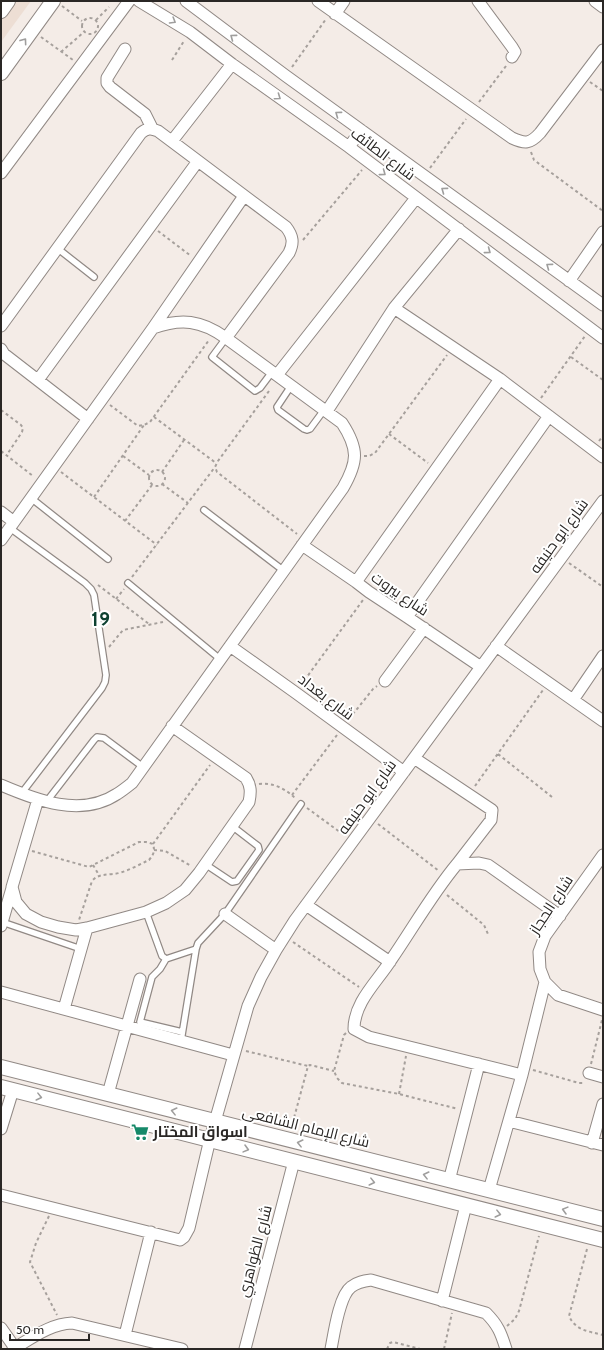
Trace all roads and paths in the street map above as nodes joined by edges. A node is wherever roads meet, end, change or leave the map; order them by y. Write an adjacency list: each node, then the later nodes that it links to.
1 (8, 1): 12 (street)
2 (129, 1): 25 (street)
3 (139, 1): 18 (street, شارع الطائف, one-way to 18)
4 (186, 1): 27 (street, شارع الطائف, one-way to 4)
5 (318, 1): 13 (street)
6 (344, 1): 13 (street)
7 (478, 1): 22 (street)
8 (595, 1): 11 (street)
9 (56, 3): 15 (path); 16 (street)
10 (109, 7): 14 (path)
11 (603, 7)
12 (1, 11)
13 (333, 12): 27 (path); 33 (street)
14 (96, 20): 15 (path); 17 (path)
15 (82, 22): 17 (path)
16 (32, 30): 21 (path); 26 (street, one-way to 16)
17 (84, 32): 21 (path)
18 (190, 32): 23 (path); 24 (street, شارع الطائف)
19 (125, 49): 30 (street)
20 (603, 50): 28 (street)
21 (61, 52): 25 (path)
22 (512, 57)
23 (172, 60)
24 (232, 64): 32 (street); 34 (street, شارع الطائف, one-way to 34)
25 (81, 67): 37 (street)
26 (1, 73)
27 (286, 76): 31 (street, شارع الطائف, one-way to 27)
28 (583, 77): 29 (path); 33 (street)
29 (603, 91)
30 (152, 128): 32 (street); 45 (street)
31 (361, 130): 34 (street); 48 (street, شارع الطائف, one-way to 31)
32 (172, 141): 35 (street)
33 (533, 141): 40 (path)
34 (349, 147): 36 (street, شارع الطائف)
35 (198, 161): 38 (street); 41 (street)
36 (369, 162): 39 (street, شارع الطائف, one-way to 39); 44 (path)
37 (1, 173)
38 (244, 196): 44 (street); 46 (street)
39 (416, 198): 42 (street, شارع الطائف); 60 (street)
40 (603, 211)
41 (151, 226): 46 (path); 62 (street)
42 (459, 229): 50 (street); 53 (street, شارع الطائف, one-way to 53)
43 (603, 232): 48 (street)
44 (292, 247): 55 (street)
45 (57, 248): 47 (lane); 51 (street)
46 (198, 262): 52 (street)
47 (94, 277)
48 (569, 281): 49 (street, شارع الطائف)
49 (603, 305)
50 (394, 308): 57 (street); 68 (street)
51 (1, 326)
52 (152, 328): 54 (street); 65 (street)
53 (590, 329): 56 (street, شارع الطائف); 59 (path)
54 (216, 331): 55 (street); 70 (path)
55 (226, 338): 60 (street); 60 (lane)
56 (603, 338)
57 (452, 347): 61 (street); 73 (path)
58 (1, 349): 62 (street)
59 (571, 357): 63 (path); 66 (path)
60 (276, 375): 64 (street); 80 (path)
61 (500, 379): 66 (street); 83 (street)
62 (38, 380): 71 (street)
63 (603, 380)
64 (291, 386): 68 (street); 68 (lane)
65 (102, 399): 71 (street); 72 (path)
66 (536, 406): 69 (street)
67 (1, 410): 77 (path)
68 (325, 410): 76 (street)
69 (549, 416): 79 (street); 108 (street)
70 (154, 417): 72 (path); 74 (path)
71 (88, 419): 81 (street)
72 (144, 425): 78 (path)
73 (388, 434): 76 (path); 83 (path)
74 (184, 440): 80 (path); 84 (path)
75 (1, 452): 77 (path)
76 (355, 454): 98 (street)
77 (6, 456): 86 (path)
78 (123, 456): 85 (path); 89 (path)
79 (603, 457)
80 (216, 464): 82 (path)
81 (54, 466): 86 (street); 89 (path)
82 (215, 467): 92 (path); 98 (path)
83 (436, 469): 103 (street)
84 (162, 472): 85 (path); 87 (path)
85 (149, 475): 88 (path)
86 (42, 483): 90 (street)
87 (162, 484): 88 (path); 92 (path)
88 (152, 485): 95 (path)
89 (94, 497): 95 (path)
90 (31, 498): 96 (street); 101 (lane)
91 (603, 501): 100 (street, شارع ابو حنيفه)
92 (188, 503): 99 (path)
93 (204, 510): 102 (lane)
94 (1, 512): 96 (street)
95 (125, 521): 99 (path)
96 (12, 525): 97 (street); 114 (lane)
97 (1, 540)
98 (304, 543): 102 (street); 103 (street, شارع بيروت)
99 (157, 545): 104 (path)
100 (562, 557): 105 (path); 112 (street, شارع ابو حنيفه)
101 (108, 559)
102 (284, 571): 111 (street)
103 (356, 582): 106 (street, شارع بيروت)
104 (128, 583): 107 (path); 109 (lane)
105 (603, 587)
106 (368, 592): 108 (street, شارع بيروت); 119 (path)
107 (116, 599)
108 (407, 617): 110 (street, شارع بيروت)
109 (176, 622): 114 (path); 115 (lane)
110 (424, 628): 116 (street, شارع بيروت); 117 (street)
111 (230, 646): 115 (street); 119 (street, شارع بغداد)
112 (496, 646): 116 (street, شارع ابو حنيفه); 118 (street)
113 (603, 656): 120 (street)
114 (103, 657): 129 (lane)
115 (220, 659): 122 (street)
116 (481, 667): 125 (street, شارع ابو حنيفه)
117 (385, 681)
118 (549, 682): 120 (street); 123 (path)
119 (296, 692): 127 (street, شارع بغداد)
120 (573, 700): 121 (street)
121 (603, 721)
122 (172, 726): 124 (street); 126 (street)
123 (498, 754): 130 (path); 131 (path)
124 (216, 756): 135 (street); 136 (path)
125 (414, 758): 127 (street, شارع ابو حنيفه); 130 (street)
126 (143, 767): 132 (street); 132 (lane)
127 (404, 772): 134 (street, شارع ابو حنيفه)
128 (1, 785): 129 (street)
129 (21, 794): 132 (street)
130 (468, 795): 140 (street)
131 (552, 797)
132 (43, 800): 137 (street)
133 (301, 804): 149 (lane)
134 (370, 818): 144 (path); 147 (street, شارع ابو حنيفه)
135 (232, 826): 142 (street); 142 (lane)
136 (153, 844): 138 (path); 141 (path)
137 (23, 849): 141 (path); 145 (street)
138 (154, 850): 142 (path); 143 (path)
139 (603, 855): 150 (street, شارع الحجاز)
140 (457, 864): 144 (street); 150 (street)
141 (93, 865): 143 (path)
142 (202, 868): 148 (street)
143 (99, 875): 152 (path)
144 (446, 877): 146 (street)
145 (12, 887): 151 (street); 152 (street)
146 (438, 888): 153 (path); 159 (street)
147 (306, 905): 154 (street, شارع ابو حنيفه); 159 (street)
148 (146, 912): 152 (street); 158 (lane)
149 (225, 914): 156 (lane); 157 (street)
150 (560, 916): 161 (street, شارع الحجاز)
151 (2, 924): 155 (lane)
152 (81, 929): 155 (street)
153 (488, 934)
154 (284, 935): 157 (street, شارع ابو حنيفه); 163 (path)
155 (81, 949): 164 (street)
156 (196, 949): 158 (lane); 169 (lane)
157 (276, 950): 171 (street, شارع ابو حنيفه)
158 (166, 959): 169 (lane)
159 (390, 962): 163 (street)
160 (140, 979): 167 (street)
161 (545, 982): 165 (street); 176 (street)
162 (1, 992): 164 (street)
163 (366, 993): 168 (street)
164 (64, 1009): 167 (street)
165 (603, 1010)
166 (603, 1014): 177 (path)
167 (127, 1026): 169 (street); 180 (street)
168 (354, 1029): 170 (street); 175 (path)
169 (182, 1037): 171 (street)
170 (407, 1046): 172 (street); 181 (path)
171 (234, 1052): 173 (path); 184 (street, شارع ابو حنيفه)
172 (479, 1064): 176 (street); 183 (street)
173 (308, 1066): 175 (path); 188 (path)
174 (1, 1067): 180 (street, شارع الإمام الشافعى)
175 (334, 1071): 181 (path)
176 (523, 1071): 177 (path); 185 (street)
177 (589, 1073): 178 (street)
178 (603, 1077)
179 (7, 1089): 186 (street); 187 (street, one-way to 187)
180 (108, 1094): 184 (street, شارع الإمام الشافعى, one-way to 180)
181 (399, 1094): 183 (path)
182 (603, 1104): 189 (street)
183 (467, 1112): 191 (street)
184 (215, 1121): 187 (street, شارع ابو حنيفه); 188 (street, شارع الإمام الشافعى)
185 (509, 1121): 189 (street); 192 (street)
186 (1, 1129)
187 (210, 1140): 190 (street, one-way to 190); 198 (street, شارع ابو حنيفه)
188 (288, 1140): 191 (street, شارع الإمام الشافعى, one-way to 188)
189 (598, 1144)
190 (294, 1161): 194 (street, one-way to 194); 209 (street, شارع الظواهري)
191 (449, 1181): 192 (street, شارع الإمام الشافعى)
192 (489, 1190): 196 (street, شارع الإمام الشافعى, one-way to 192)
193 (1, 1195): 198 (street)
194 (466, 1206): 197 (street, one-way to 197); 200 (street)
195 (50, 1215): 202 (path)
196 (603, 1219)
197 (542, 1225): 199 (street); 204 (path)
198 (151, 1232): 205 (street)
199 (597, 1238): 206 (path)
200 (442, 1300): 201 (street); 210 (street)
201 (454, 1304): 204 (street); 213 (path)
202 (61, 1323): 205 (street); 207 (street)
203 (1, 1328): 207 (street)
204 (500, 1330): 214 (street)
205 (125, 1335): 208 (street)
206 (603, 1335)
207 (14, 1349)
208 (182, 1349)
209 (245, 1349)
210 (331, 1349)
211 (387, 1349): 212 (path)
212 (420, 1349)
213 (444, 1349)
214 (506, 1349)

